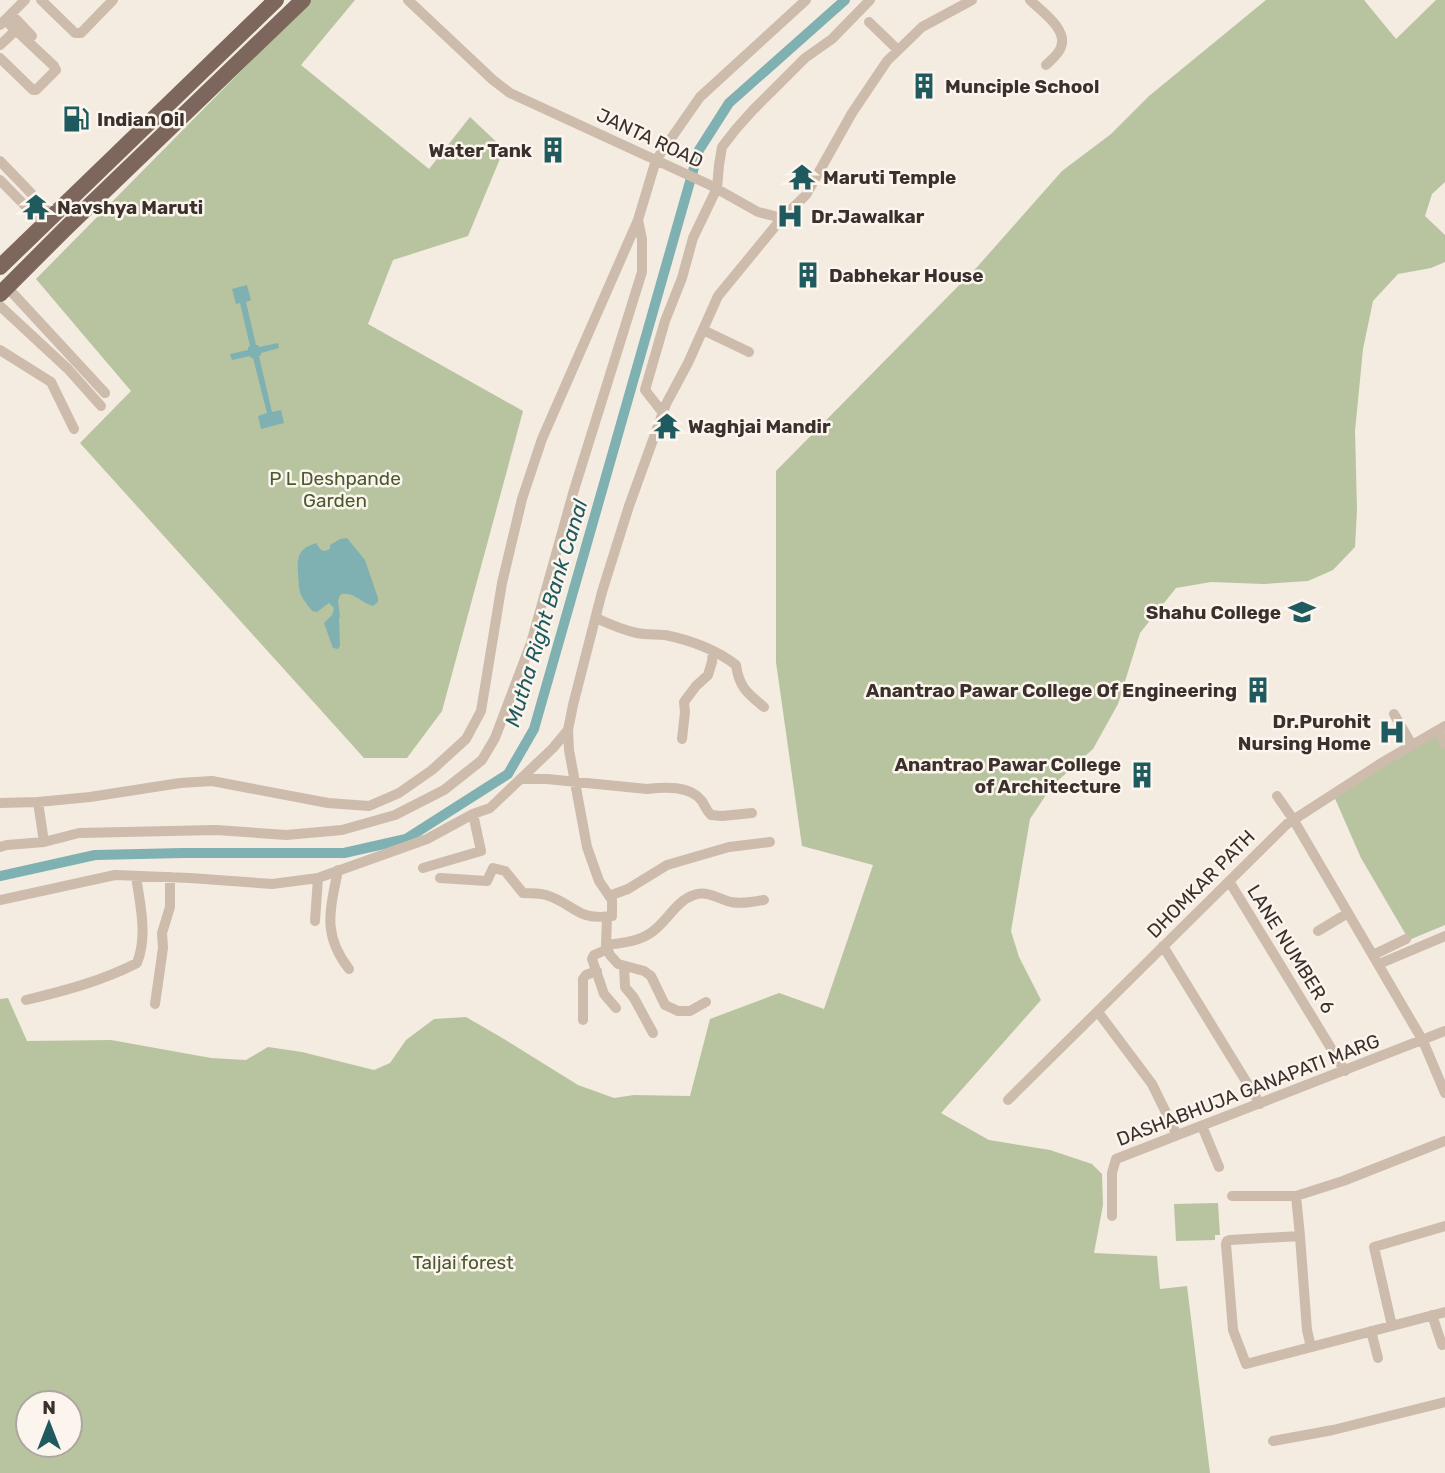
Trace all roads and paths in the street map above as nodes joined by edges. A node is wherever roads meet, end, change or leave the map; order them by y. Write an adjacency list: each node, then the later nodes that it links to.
1 (25, 0): 11 (street)
2 (39, 0): 3 (street); 14 (street)
3 (113, 0)
4 (276, 0): 25 (main road)
5 (303, 0): 27 (main road)
6 (408, 0): 20 (street, JANTA ROAD)
7 (806, 0): 20 (street)
8 (870, 0): 23 (street)
9 (972, 0): 16 (street)
10 (1030, 0): 19 (street)
11 (5, 19): 13 (street); 18 (street)
12 (869, 22): 16 (street)
13 (16, 30): 15 (street); 17 (street)
14 (74, 38)
15 (0, 45)
16 (898, 50): 24 (street)
17 (0, 58)
18 (54, 59)
19 (1046, 65)
20 (660, 161): 23 (street, JANTA ROAD); 26 (street)
21 (0, 162): 25 (street)
22 (0, 180): 25 (street)
23 (713, 187): 24 (street); 36 (street, JANTA ROAD)
24 (782, 218): 31 (street)
25 (48, 220): 27 (main road); 28 (main road)
26 (638, 220): 50 (street); 55 (street)
27 (60, 233): 29 (main road)
28 (0, 267)
29 (3, 291): 34 (street)
30 (0, 306): 35 (street)
31 (703, 330): 33 (street); 36 (street)
32 (0, 350): 37 (street)
33 (749, 352)
34 (105, 393)
35 (100, 406)
36 (663, 413): 38 (street)
37 (74, 429)
38 (596, 618): 39 (street); 43 (street)
39 (713, 651): 40 (street); 44 (street)
40 (764, 707)
41 (1394, 714): 46 (street)
42 (1441, 728): 45 (street); 46 (street, DHOMKAR PATH)
43 (568, 730): 47 (street); 48 (street)
44 (682, 740)
45 (1445, 744)
46 (1412, 745): 54 (street, DHOMKAR PATH)
47 (521, 779): 48 (street); 53 (street)
48 (575, 782): 52 (street); 65 (street)
49 (1277, 796): 54 (street)
50 (38, 802): 51 (street); 55 (street)
51 (0, 803)
52 (752, 813)
53 (473, 814): 58 (street); 59 (street)
54 (1293, 819): 64 (street, DHOMKAR PATH); 68 (street)
55 (44, 842): 57 (street)
56 (770, 842): 65 (street)
57 (0, 847)
58 (423, 868)
59 (338, 870): 62 (street); 80 (street)
60 (136, 876): 61 (street); 66 (street); 78 (street)
61 (170, 877): 62 (street); 77 (street)
62 (318, 878): 70 (street)
63 (440, 878): 69 (street)
64 (1229, 881): 74 (street, DHOMKAR PATH); 91 (street, LANE NUMBER 6)
65 (609, 896): 69 (street)
66 (0, 900)
67 (764, 900): 75 (street)
68 (1348, 913): 71 (street); 76 (street)
69 (607, 917): 75 (street)
70 (315, 921)
71 (1318, 931)
72 (1445, 936): 76 (street)
73 (1406, 939): 76 (street)
74 (1163, 946): 86 (street, DHOMKAR PATH); 94 (street)
75 (607, 947): 79 (street); 81 (street)
76 (1376, 960): 90 (street)
77 (161, 962): 78 (street); 84 (street)
78 (137, 963): 82 (street)
79 (624, 966): 83 (street); 89 (street)
80 (349, 970)
81 (597, 971): 85 (street); 87 (street)
82 (26, 1000)
83 (706, 1002)
84 (155, 1004)
85 (616, 1008)
86 (1098, 1012): 93 (street, DHOMKAR PATH); 96 (street)
87 (583, 1020)
88 (1445, 1031): 90 (street, DASHABHUJA GANAPATI MARG)
89 (653, 1033)
90 (1423, 1041): 91 (street, DASHABHUJA GANAPATI MARG); 92 (street)
91 (1345, 1071): 94 (street, DASHABHUJA GANAPATI MARG)
92 (1445, 1093)
93 (1008, 1100)
94 (1260, 1104): 95 (street, DASHABHUJA GANAPATI MARG)
95 (1202, 1126): 96 (street, DASHABHUJA GANAPATI MARG); 98 (street)
96 (1177, 1135): 101 (street, DASHABHUJA GANAPATI MARG)
97 (1445, 1142): 100 (street)
98 (1219, 1167)
99 (1232, 1196): 100 (street)
100 (1296, 1196): 103 (street)
101 (1112, 1216)
102 (1445, 1226): 106 (street)
103 (1300, 1236): 109 (street); 109 (street)
104 (1445, 1312): 105 (street)
105 (1432, 1315): 106 (street); 108 (street)
106 (1392, 1326): 107 (street)
107 (1371, 1331): 109 (street); 110 (street)
108 (1442, 1345)
109 (1311, 1347)
110 (1378, 1357)
111 (1445, 1402): 112 (street)
112 (1273, 1441)

